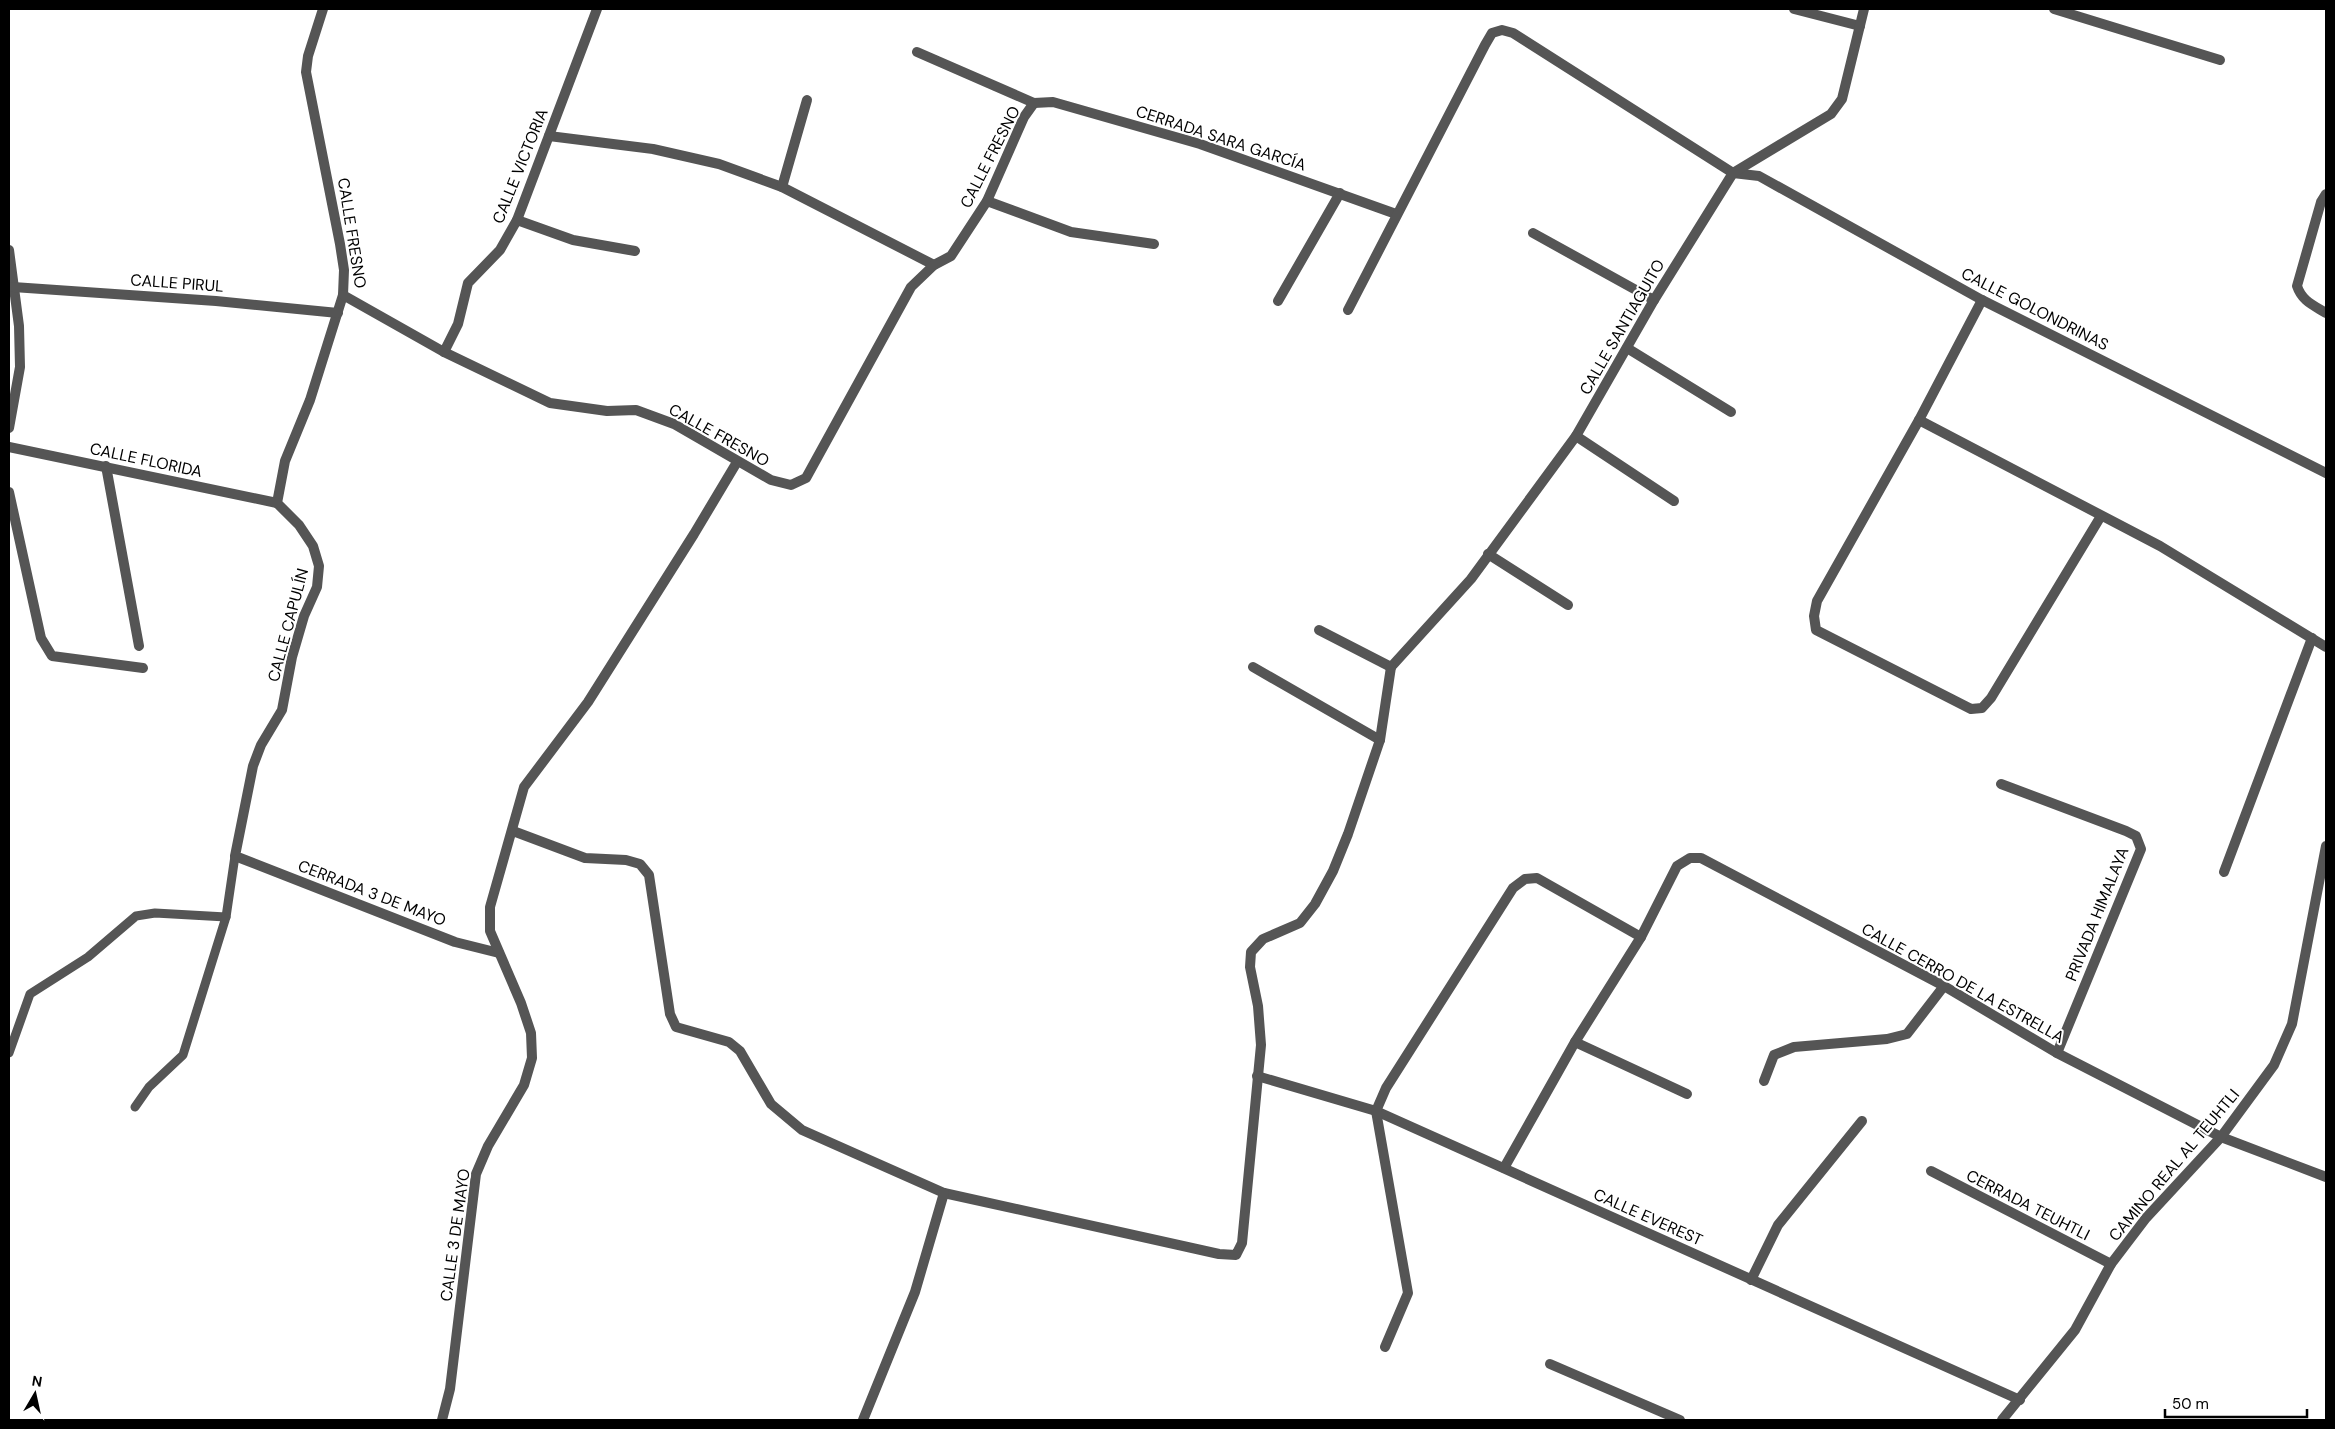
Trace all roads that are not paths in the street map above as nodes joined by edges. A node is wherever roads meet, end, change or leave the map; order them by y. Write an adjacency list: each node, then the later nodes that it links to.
1 (323, 9): 25 (street, CALLE FRESNO)
2 (597, 9): 11 (street, CALLE VICTORIA)
3 (1794, 9): 6 (street)
4 (1864, 9): 6 (street, CALLE SANTIAGUITO)
5 (2054, 9): 8 (street)
6 (1860, 26): 12 (street, CALLE SANTIAGUITO)
7 (917, 52): 10 (street)
8 (2220, 60)
9 (807, 100): 13 (street)
10 (1034, 103): 14 (street, CERRADA SARA GARCÍA); 16 (street, CALLE FRESNO)
11 (549, 136): 13 (street); 18 (street, CALLE VICTORIA)
12 (1733, 173): 17 (street); 26 (street, CALLE SANTIAGUITO); 27 (street, CALLE GOLONDRINAS)
13 (782, 187): 23 (street)
14 (1340, 193): 17 (street, CERRADA SARA GARCÍA); 28 (street)
15 (2326, 194): 31 (street)
16 (987, 201): 20 (street); 23 (street, CALLE FRESNO)
17 (1396, 214): 29 (street)
18 (517, 220): 22 (street); 33 (street, CALLE VICTORIA)
19 (1533, 233): 26 (street)
20 (1154, 244)
21 (9, 250): 24 (street)
22 (635, 251)
23 (934, 265): 39 (street, CALLE FRESNO)
24 (13, 287): 30 (street, CALLE PIRUL); 36 (street)
25 (343, 296): 30 (street); 33 (street, CALLE FRESNO)
26 (1654, 300): 32 (street, CALLE SANTIAGUITO)
27 (1982, 300): 35 (street); 41 (street, CALLE GOLONDRINAS)
28 (1278, 301)
29 (1348, 310)
30 (338, 313): 44 (street)
31 (2326, 313)
32 (1627, 348): 34 (street); 37 (street, CALLE SANTIAGUITO)
33 (444, 352): 39 (street, CALLE FRESNO)
34 (1731, 412)
35 (1919, 420): 45 (street); 45 (street)
36 (9, 428)
37 (1576, 436): 43 (street); 47 (street, CALLE SANTIAGUITO)
38 (9, 447): 40 (street, CALLE FLORIDA)
39 (737, 462): 58 (street, CALLE 3 DE MAYO)
40 (106, 466): 44 (street, CALLE FLORIDA); 51 (street)
41 (2326, 473)
42 (9, 492): 46 (street)
43 (1674, 501)
44 (277, 503): 60 (street, CALLE CAPULÍN)
45 (2101, 516): 50 (street)
46 (12, 521): 55 (street)
47 (1488, 554): 48 (street); 54 (street, CALLE SANTIAGUITO)
48 (1568, 605)
49 (1319, 630): 54 (street)
50 (2312, 638): 52 (street); 61 (street)
51 (139, 646)
52 (2326, 647)
53 (1253, 667): 56 (street)
54 (1391, 667): 56 (street)
55 (143, 668)
56 (1380, 740): 69 (street)
57 (2001, 784): 68 (street, PRIVADA HIMALAYA)
58 (513, 831): 64 (street, CALLE 3 DE MAYO); 79 (street)
59 (2326, 846): 75 (street, CAMINO REAL AL TEUHTLI)
60 (235, 856): 62 (lane, CALLE CAPULÍN); 64 (street, CERRADA 3 DE MAYO)
61 (2224, 872)
62 (226, 917): 67 (lane); 72 (lane, CALLE CAPULÍN)
63 (1641, 937): 65 (street, CALLE CERRO DE LA ESTRELLA); 66 (street); 73 (street)
64 (499, 953): 85 (street, CALLE 3 DE MAYO)
65 (1944, 986): 68 (street, CALLE CERRO DE LA ESTRELLA); 70 (street)
66 (1575, 1042): 71 (street); 76 (street)
67 (9, 1053)
68 (2057, 1053): 75 (street, CALLE CERRO DE LA ESTRELLA)
69 (1257, 1076): 73 (street, CALLE EVEREST); 79 (street)
70 (1764, 1081)
71 (1687, 1094)
72 (135, 1107)
73 (1376, 1111): 76 (street, CALLE EVEREST); 82 (street)
74 (1862, 1121): 81 (street)
75 (2221, 1137): 78 (street, CALLE CERRO DE LA ESTRELLA); 80 (street, CAMINO REAL AL TEUHTLI)
76 (1504, 1168): 81 (street, CALLE EVEREST)
77 (1931, 1171): 80 (street, CERRADA TEUHTLI)
78 (2326, 1177)
79 (944, 1192): 86 (street)
80 (2111, 1264): 84 (street, CAMINO REAL AL TEUHTLI)
81 (1751, 1280): 84 (street, CALLE EVEREST)
82 (1385, 1348)
83 (1550, 1364): 87 (street)
84 (2020, 1400): 88 (street, CAMINO REAL AL TEUHTLI)
85 (442, 1420)
86 (863, 1420)
87 (1680, 1420)
88 (2002, 1420)

